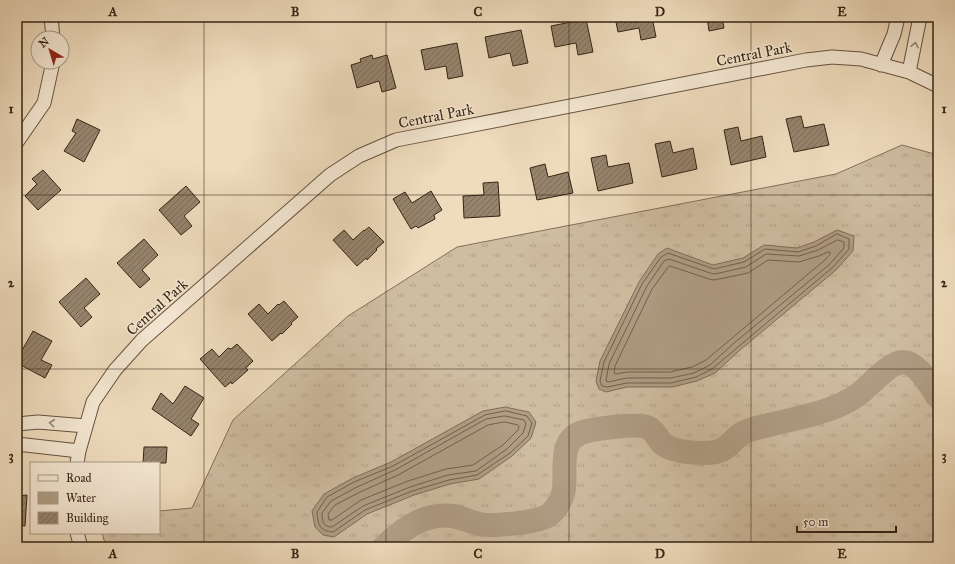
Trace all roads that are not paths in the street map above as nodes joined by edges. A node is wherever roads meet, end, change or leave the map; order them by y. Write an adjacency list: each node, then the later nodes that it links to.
1 (51, 17): 4 (street)
2 (898, 17): 5 (street)
3 (920, 17): 7 (street, one-way to 3)
4 (52, 30)
5 (881, 64): 7 (street, Central Park); 11 (street, Central Park)
6 (51, 70): 9 (street)
7 (909, 72): 8 (street, Central Park)
8 (938, 86)
9 (17, 142)
10 (17, 424): 11 (street, one-way to 10)
11 (86, 426): 13 (street, Central Park)
12 (17, 444): 13 (street)
13 (78, 457)
14 (77, 534): 15 (street)
15 (81, 547)

